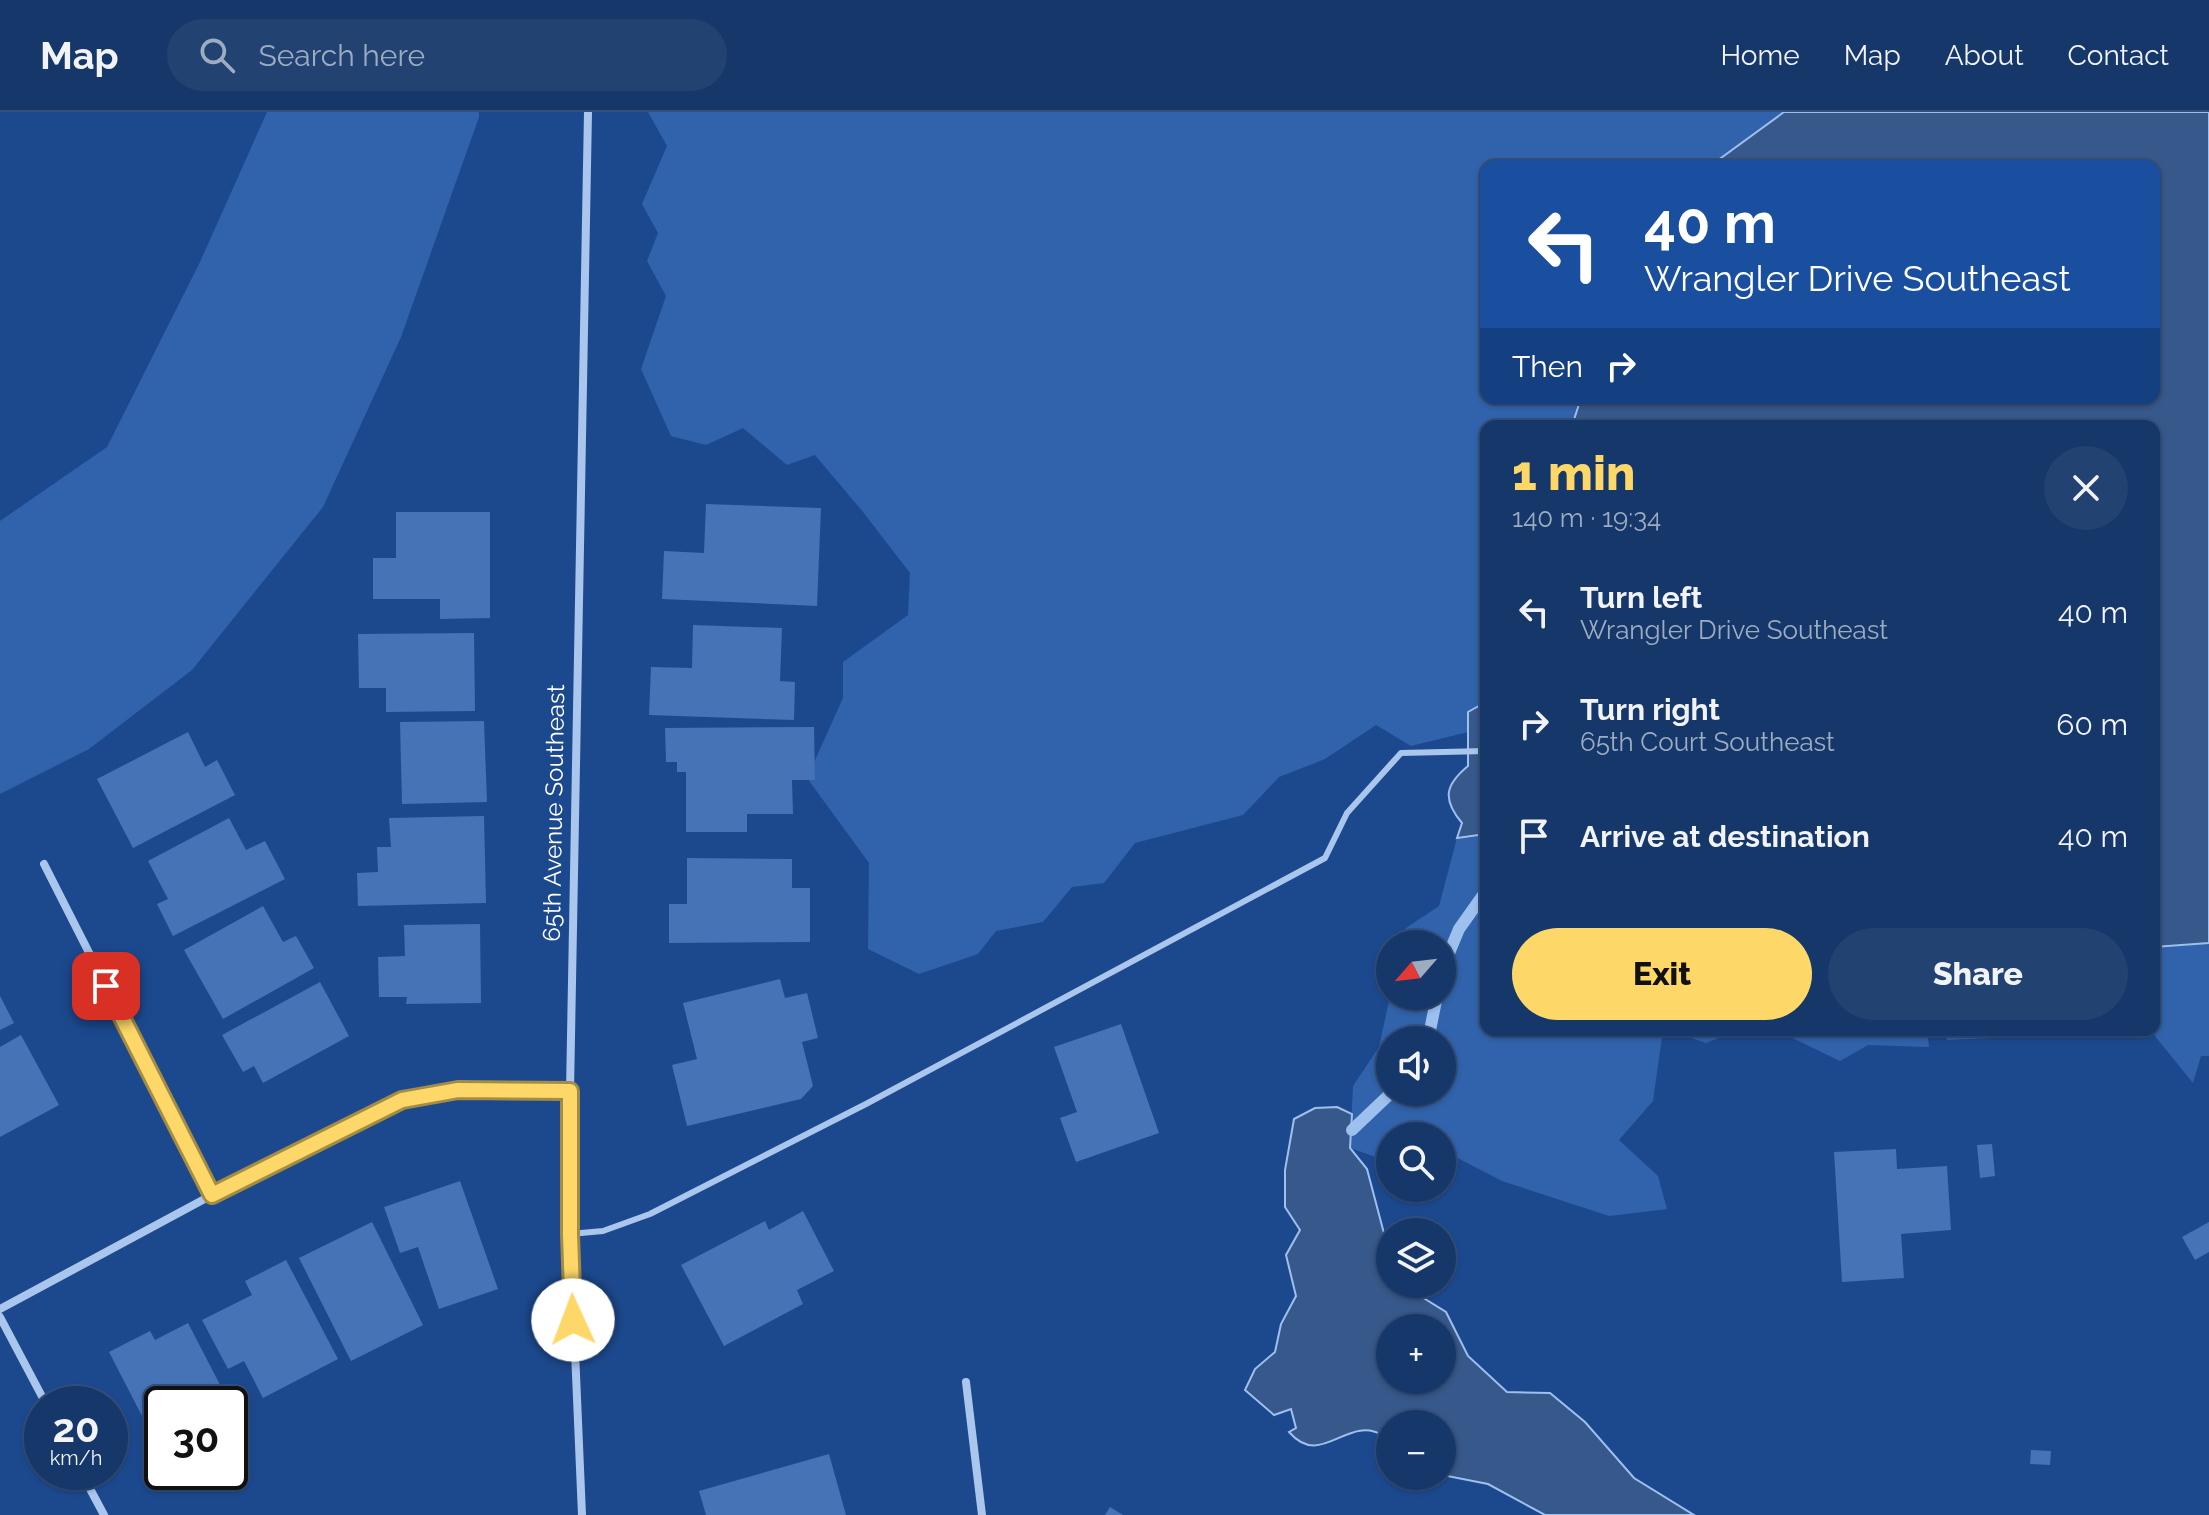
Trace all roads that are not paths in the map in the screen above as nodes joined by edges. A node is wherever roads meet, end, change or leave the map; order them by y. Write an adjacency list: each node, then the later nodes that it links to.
1 (588, 112): 4 (street, 65th Avenue Southeast)
2 (1480, 751): 6 (lane)
3 (44, 864): 5 (street)
4 (570, 1091): 5 (street); 6 (street, 65th Avenue Southeast)
5 (212, 1195): 7 (street)
6 (570, 1234): 13 (street, 65th Avenue Southeast)
7 (0, 1309)
8 (0, 1317): 10 (street)
9 (966, 1382): 14 (street)
10 (36, 1386)
11 (91, 1490): 12 (street)
12 (104, 1515)
13 (582, 1515)
14 (982, 1515)

